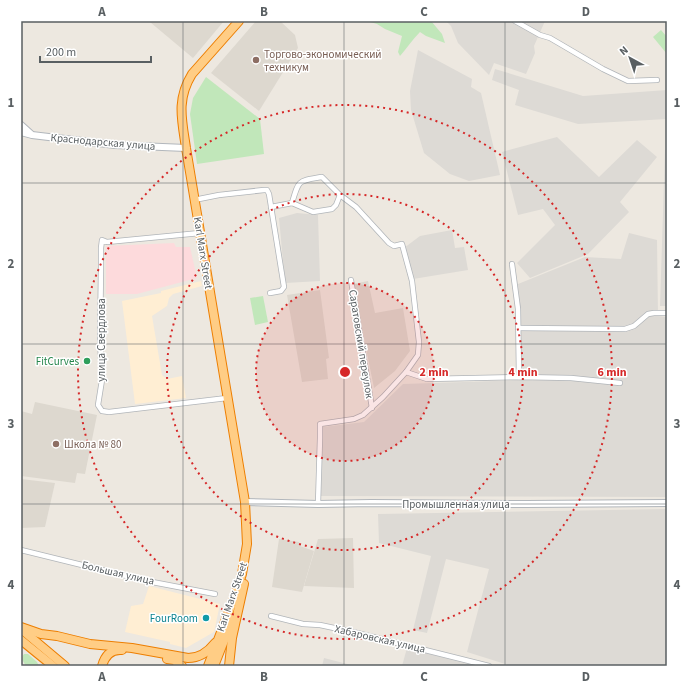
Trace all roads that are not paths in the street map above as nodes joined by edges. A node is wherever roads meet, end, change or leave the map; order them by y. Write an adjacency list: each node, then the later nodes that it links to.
1 (238, 21): 7 (highway, Karl Marx Street)
2 (515, 21): 3 (street)
3 (657, 80)
4 (21, 125): 6 (street)
5 (21, 132): 6 (street, Краснодарская улица)
6 (32, 135): 7 (street, Краснодарская улица)
7 (186, 148): 9 (highway, Karl Marx Street)
8 (340, 195): 10 (street); 10 (street); 18 (street)
9 (194, 200): 11 (street); 12 (highway, Karl Marx Street)
10 (292, 203): 11 (street)
11 (272, 208): 15 (street)
12 (200, 233): 21 (highway, Karl Marx Street); 21 (street, улица Свердлова)
13 (512, 264): 17 (street)
14 (351, 280): 22 (street, Саратовский переулок)
15 (270, 293)
16 (667, 313): 17 (street)
17 (518, 328): 19 (street)
18 (406, 372): 19 (street); 22 (street)
19 (519, 377): 20 (street)
20 (620, 383)
21 (227, 398): 23 (highway, Karl Marx Street)
22 (372, 408): 25 (street)
23 (245, 502): 25 (street, Промышленная улица); 28 (highway, Karl Marx Street); 31 (highway, Karl Marx Street)
24 (667, 503): 25 (street, Промышленная улица)
25 (318, 504)
26 (21, 550): 27 (street, Большая улица)
27 (215, 594)
28 (242, 594): 39 (highway); 40 (highway)
29 (271, 616): 41 (street, Хабаровская улица)
30 (21, 628): 31 (highway); 35 (highway)
31 (220, 635): 38 (highway, Karl Marx Street)
32 (22, 641): 33 (highway); 34 (highway)
33 (45, 666)
34 (53, 666)
35 (65, 666)
36 (102, 666): 37 (highway)
37 (182, 666)
38 (208, 666)
39 (214, 666)
40 (228, 666)
41 (489, 666)

